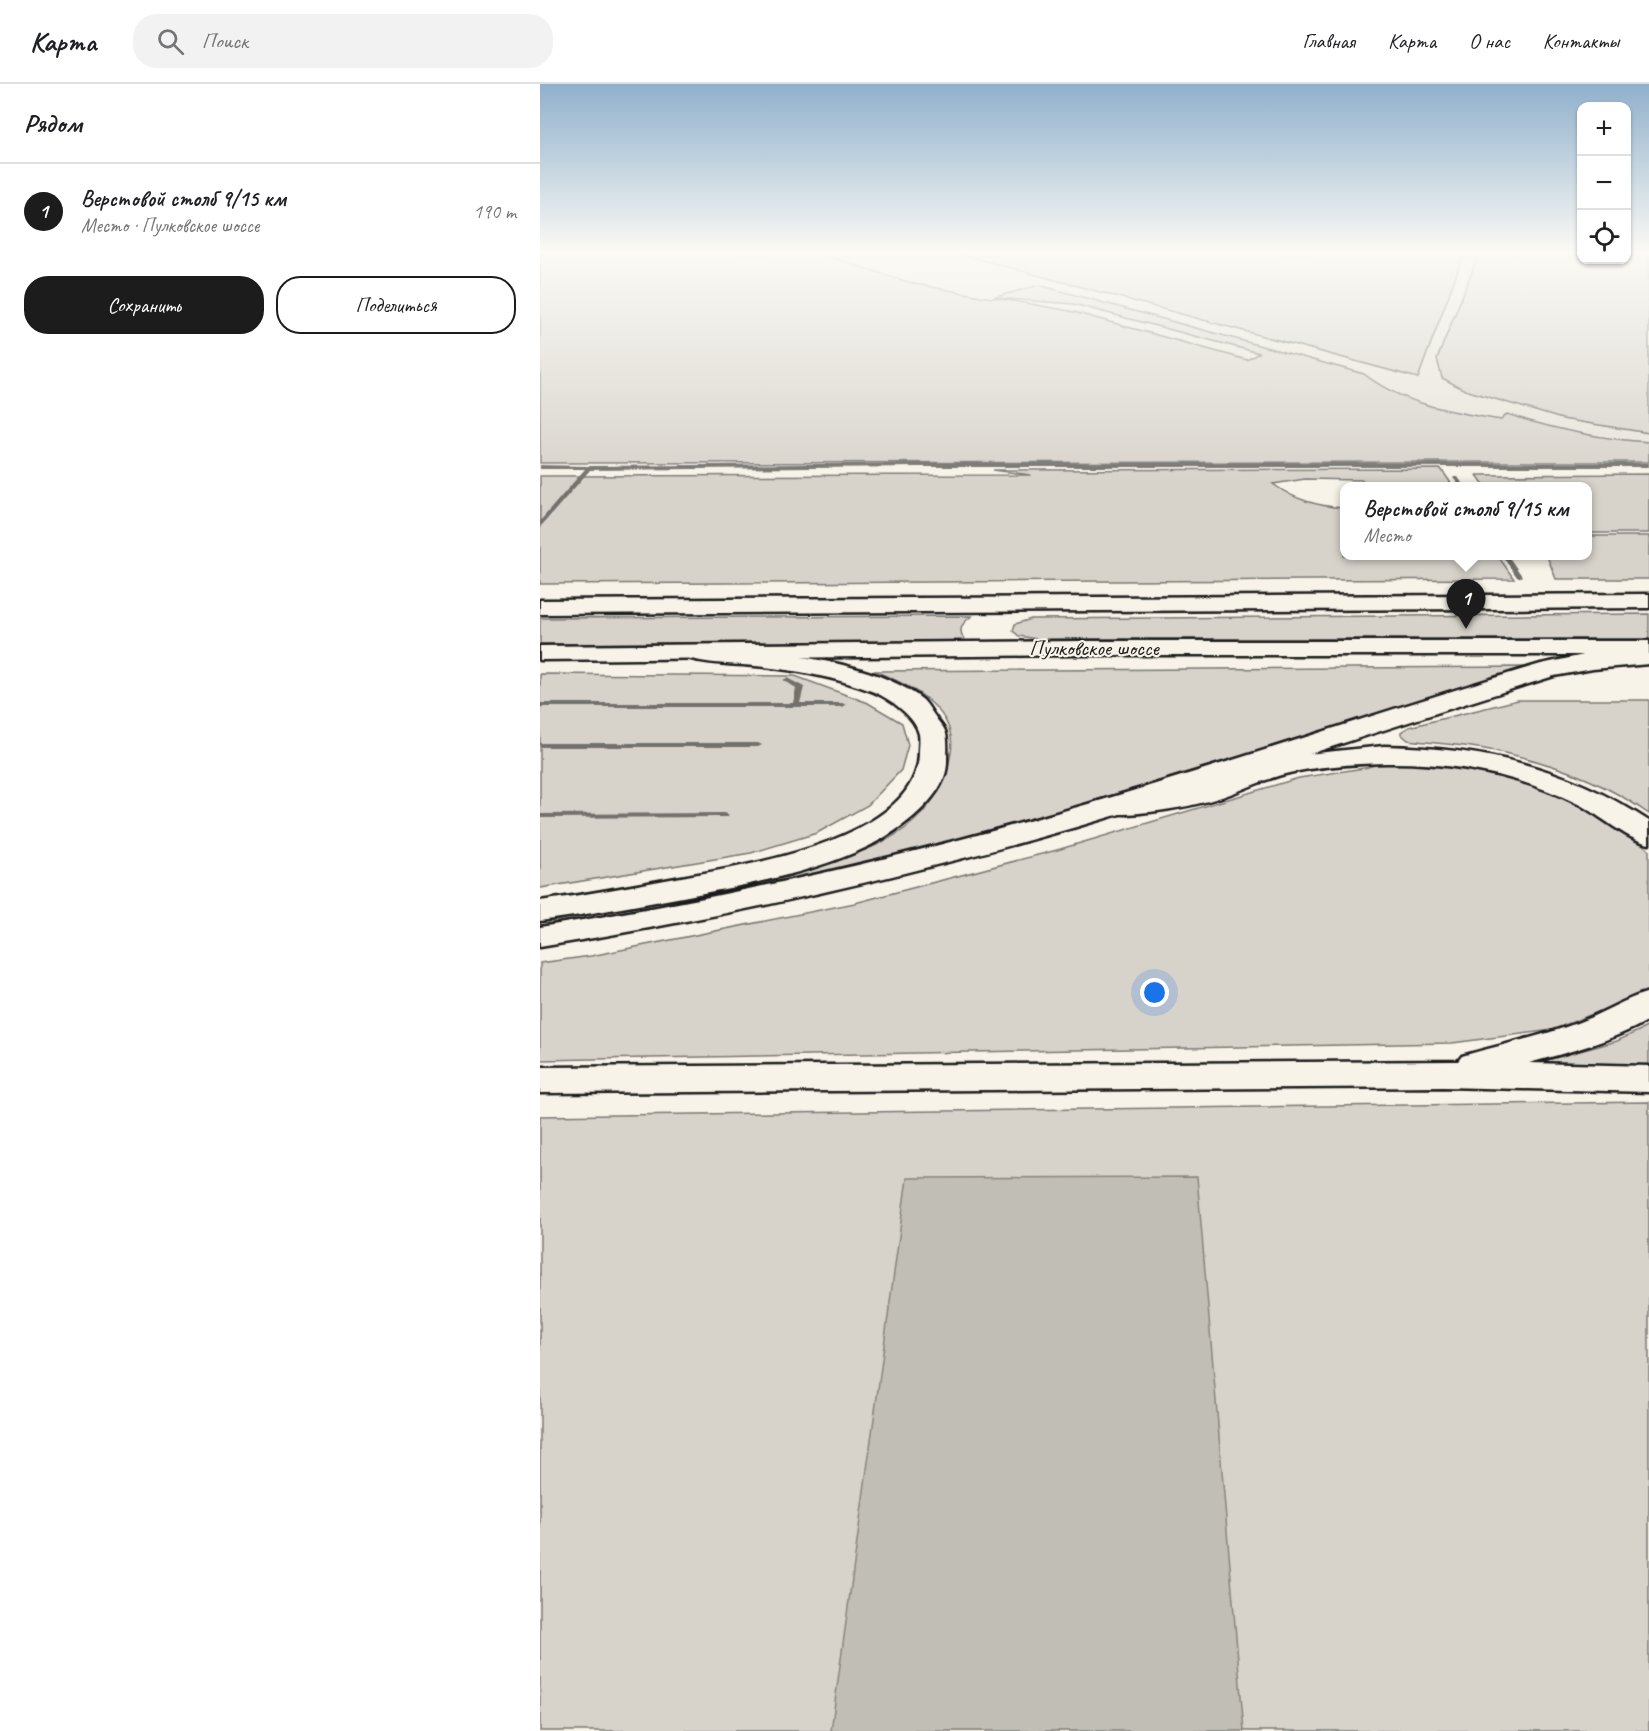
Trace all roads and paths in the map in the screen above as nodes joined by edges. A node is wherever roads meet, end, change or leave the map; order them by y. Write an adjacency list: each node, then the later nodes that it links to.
1 (1649, 601): 2 (main road, Пулковское шоссе)
2 (1095, 604): 3 (main road, Пулковское шоссе); 4 (main road)
3 (540, 607)
4 (1080, 648): 5 (main road, Пулковское шоссе); 7 (main road, Пулковское шоссе)
5 (1649, 648)
6 (540, 652): 7 (main road, Пулковское шоссе)
7 (685, 652): 11 (main road)
8 (1649, 657): 9 (main road)
9 (1103, 808): 10 (main road); 12 (main road)
10 (1649, 835)
11 (540, 911)
12 (540, 937)
13 (1649, 1004): 14 (main road)
14 (1444, 1074): 15 (main road); 16 (main road)
15 (1649, 1079)
16 (540, 1080)

